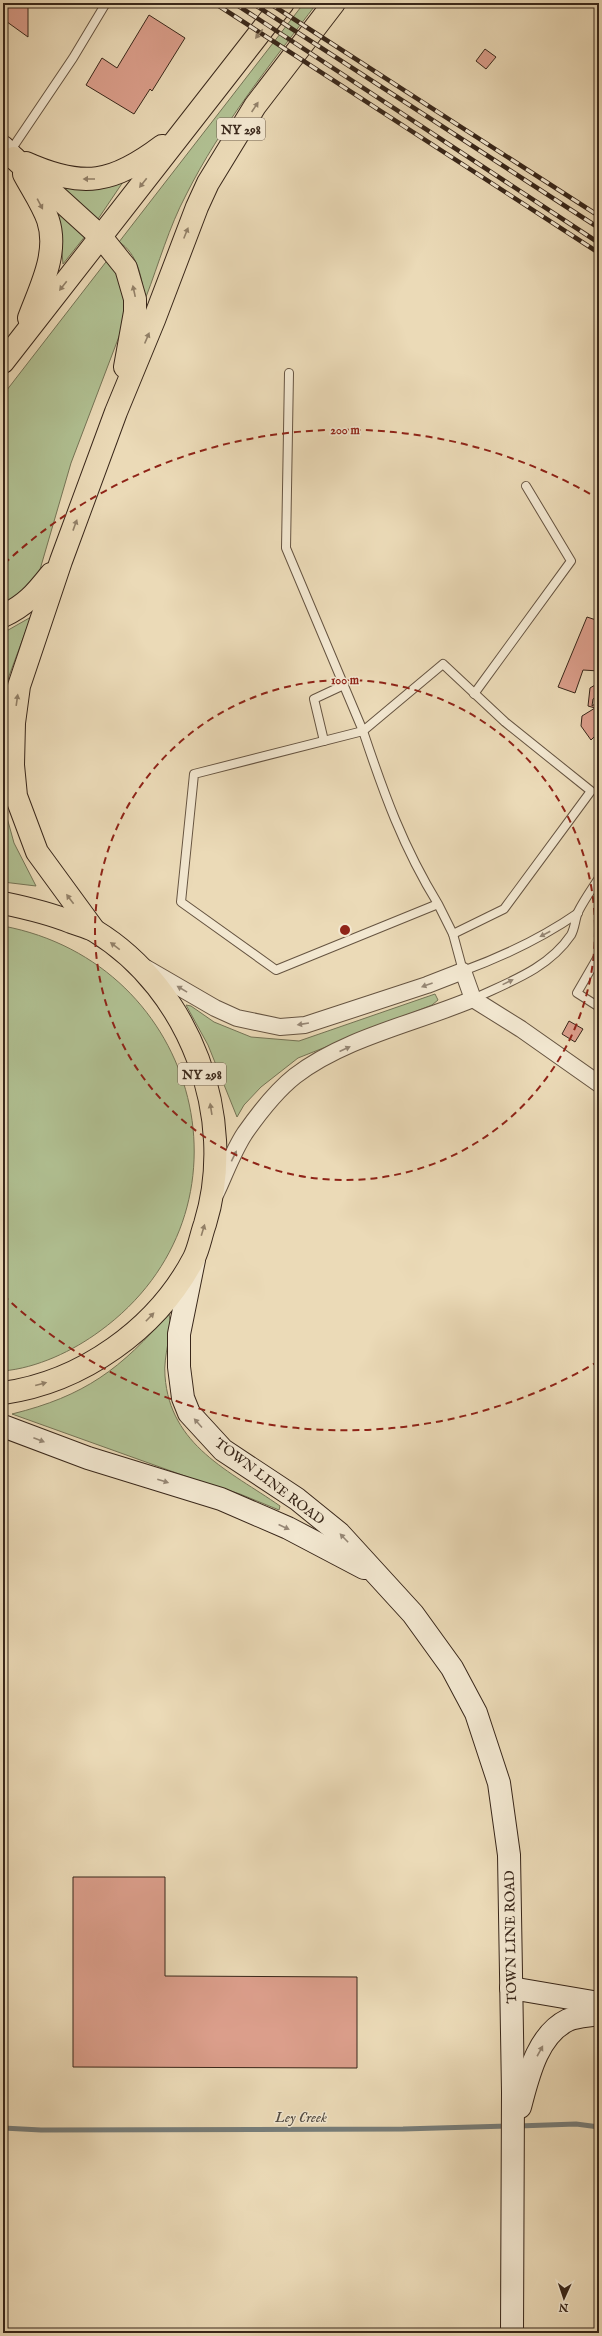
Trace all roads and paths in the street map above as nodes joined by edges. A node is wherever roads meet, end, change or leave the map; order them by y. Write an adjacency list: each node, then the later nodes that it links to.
1 (106, 3): 5 (lane)
2 (283, 3): 4 (main road, NY 298, one-way to 4)
3 (334, 3): 10 (main road, NY 298, one-way to 3)
4 (184, 130): 5 (main road, one-way to 5); 6 (main road, NY 298, one-way to 6)
5 (7, 154): 6 (main road); 7 (main road, one-way to 7)
6 (101, 237): 7 (main road, NY 298, one-way to 7); 10 (main road, one-way to 6)
7 (22, 338): 8 (main road, NY 298)
8 (3, 362)
9 (288, 373): 14 (lane)
10 (116, 412): 12 (main road, NY 298, one-way to 10)
11 (526, 486): 15 (lane)
12 (61, 561): 13 (main road); 22 (main road, NY 298, one-way to 12)
13 (3, 616)
14 (344, 685): 16 (lane); 17 (lane)
15 (474, 694): 16 (lane); 23 (lane)
16 (363, 731): 17 (lane); 20 (lane)
17 (324, 741): 20 (lane)
18 (599, 878): 21 (lane)
19 (3, 903): 22 (main road)
20 (438, 904): 23 (lane)
21 (578, 913): 26 (lane, one-way to 26); 27 (lane, one-way to 21)
22 (94, 930): 25 (main road, NY 298, one-way to 22)
23 (453, 934): 26 (lane)
24 (599, 955): 28 (lane)
25 (136, 962): 26 (street, one-way to 25); 30 (main road, NY 298, one-way to 25)
26 (463, 971): 27 (street)
27 (473, 999): 29 (street); 30 (street, one-way to 27)
28 (599, 1007)
29 (599, 1084)
30 (211, 1204): 31 (main road, NY 298, one-way to 30)
31 (194, 1257): 32 (main road, NY 298, one-way to 31); 34 (street, TOWN LINE ROAD, one-way to 31)
32 (3, 1393)
33 (3, 1426): 34 (street, TOWN LINE ROAD, one-way to 34)
34 (380, 1576): 35 (street, TOWN LINE ROAD)
35 (511, 1988): 36 (street); 38 (street, TOWN LINE ROAD)
36 (599, 2003)
37 (599, 2014): 38 (street, one-way to 37)
38 (519, 2089): 39 (street)
39 (512, 2333)

